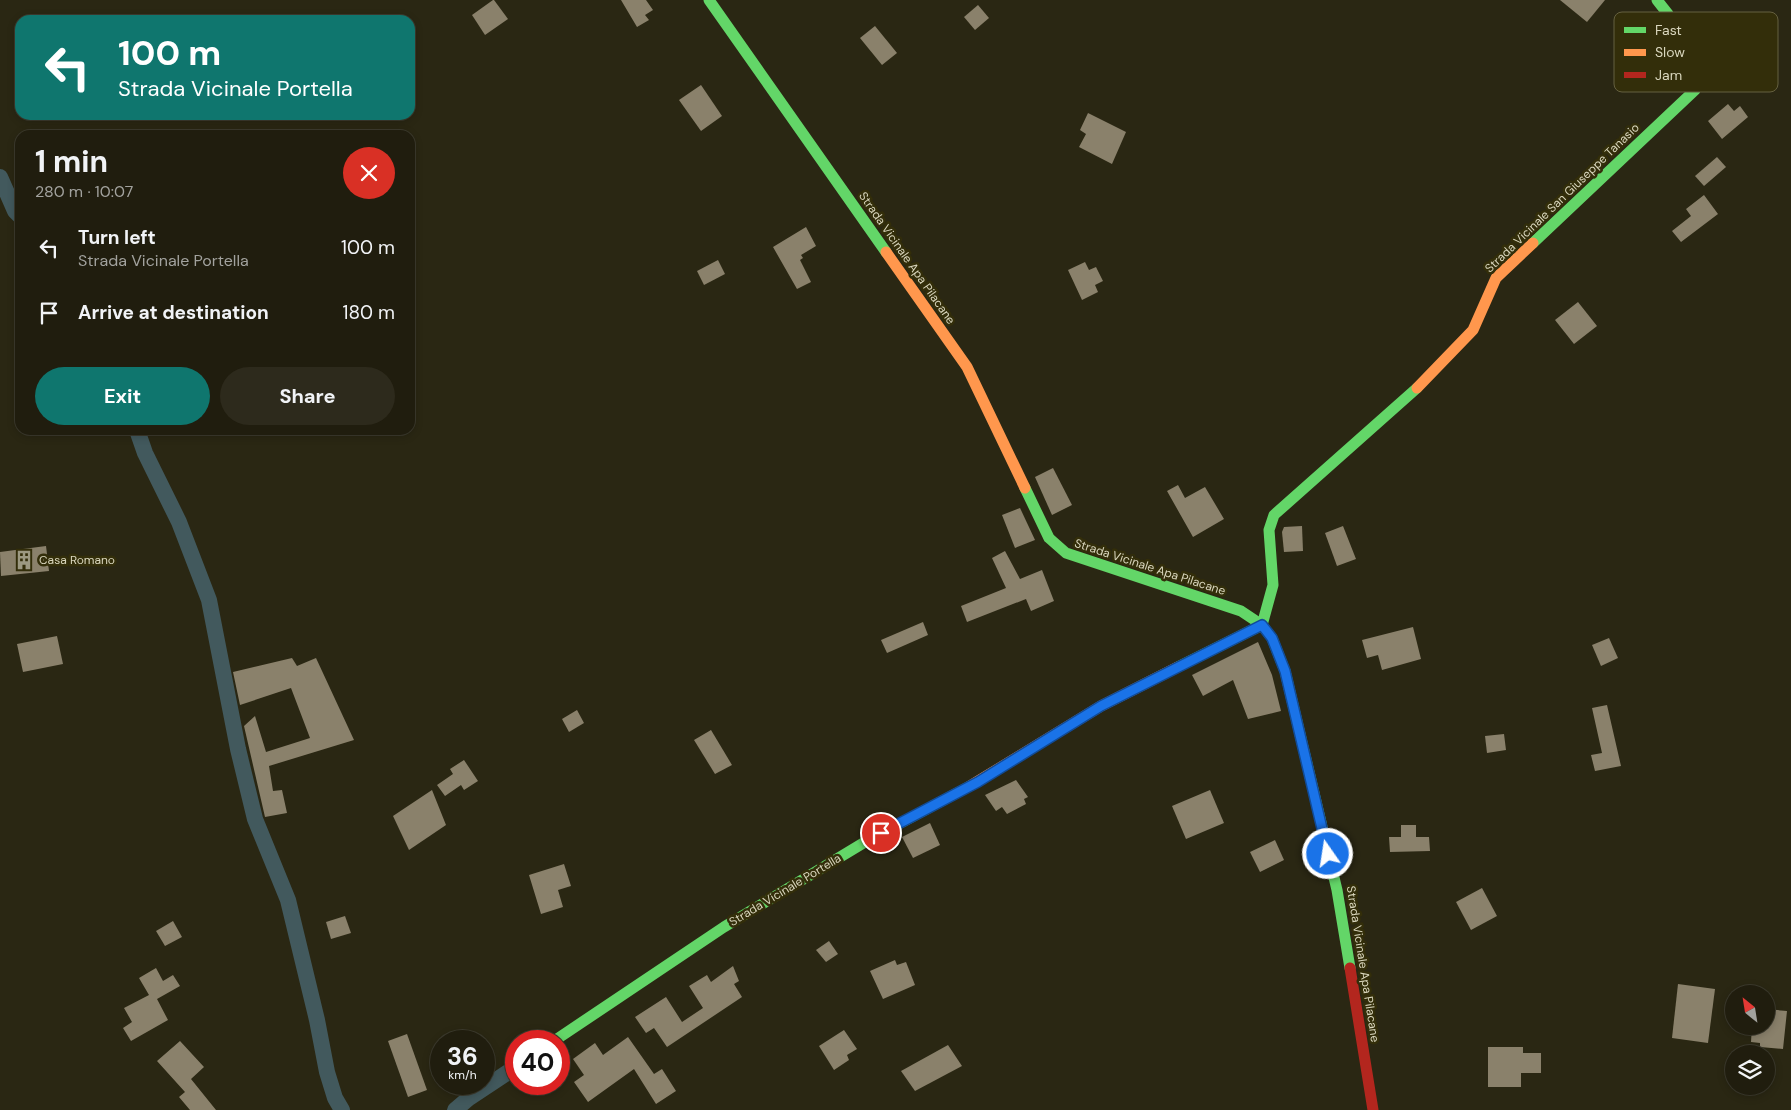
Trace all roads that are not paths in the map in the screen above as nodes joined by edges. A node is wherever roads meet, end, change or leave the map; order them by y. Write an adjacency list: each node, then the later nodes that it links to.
1 (709, 0): 8 (street, Strada Vicinale Apa Pilacane)
2 (1657, 0): 3 (street, Strada Vicinale San Giuseppe Tanasio)
3 (1666, 12)
4 (1693, 92): 8 (street, Strada Vicinale San Giuseppe Tanasio)
5 (0, 178): 6 (street)
6 (15, 210)
7 (139, 435): 11 (street)
8 (1262, 625): 9 (street, Strada Vicinale Portella); 13 (street, Strada Vicinale Apa Pilacane)
9 (570, 1030)
10 (505, 1074): 12 (street)
11 (342, 1110)
12 (455, 1110)
13 (1373, 1110)

